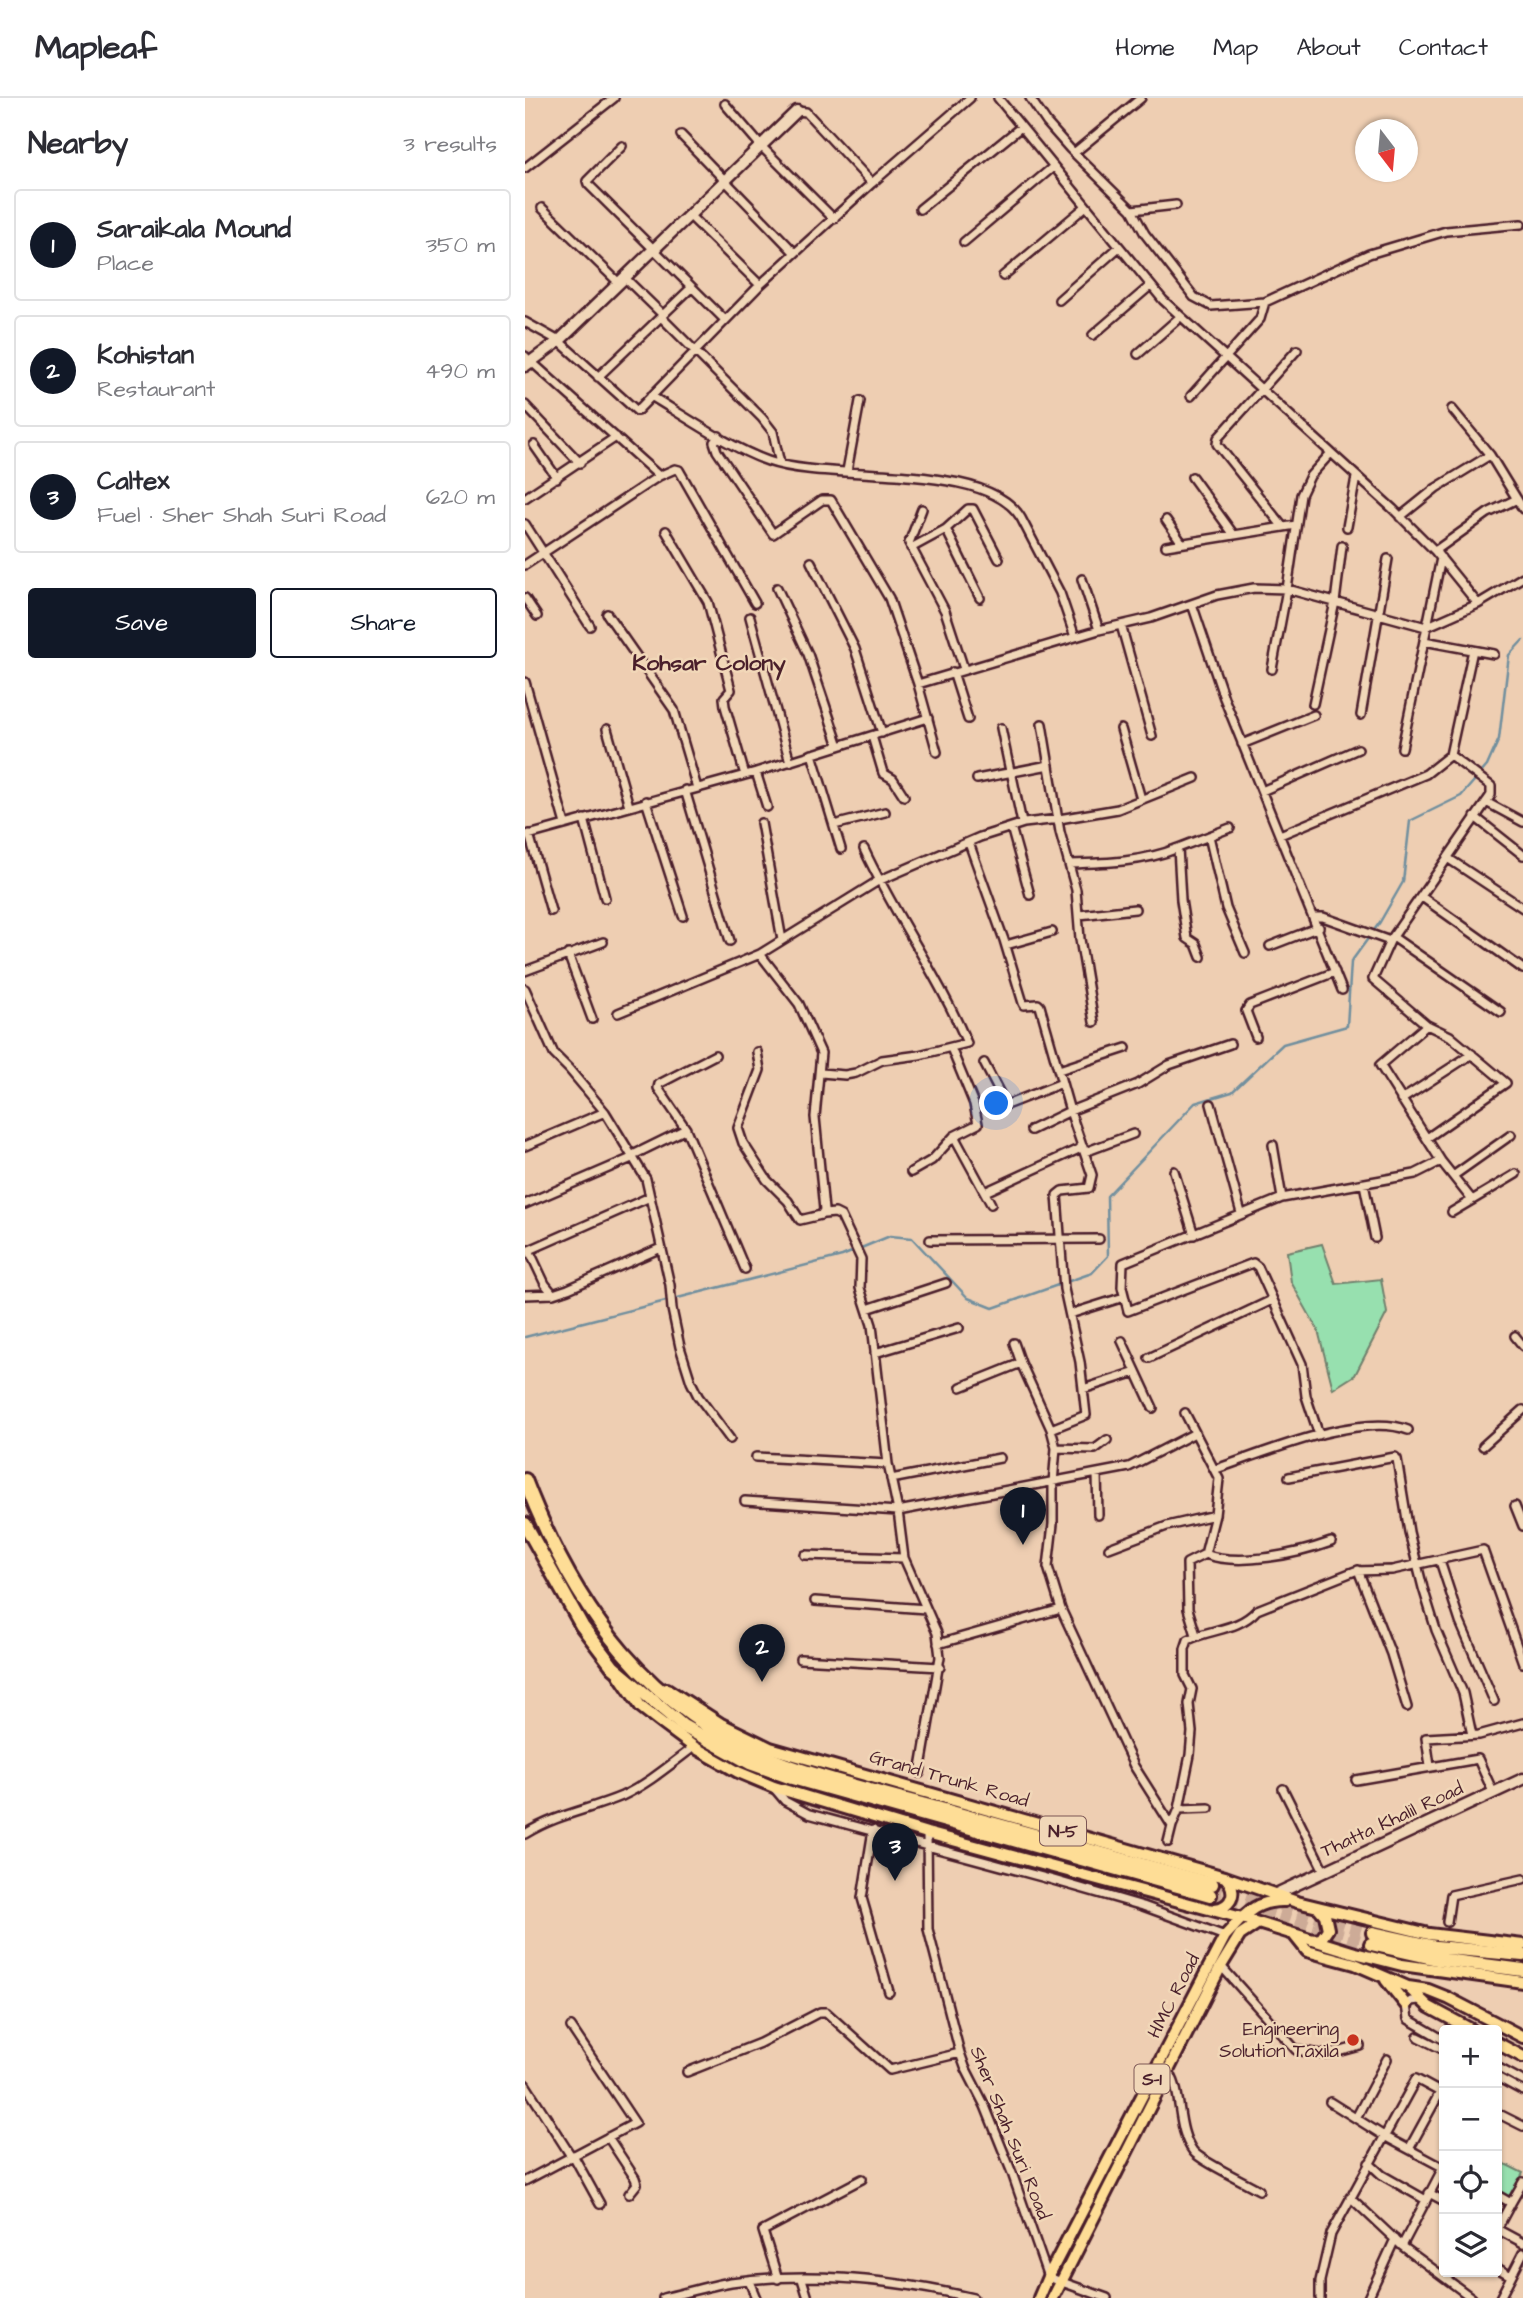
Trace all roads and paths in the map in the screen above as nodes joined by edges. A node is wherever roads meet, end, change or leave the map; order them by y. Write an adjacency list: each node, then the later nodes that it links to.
1 (614, 98): 14 (street)
2 (969, 98): 16 (street)
3 (998, 98): 8 (street)
4 (1030, 98): 12 (street)
5 (1141, 98): 12 (street)
6 (725, 104): 11 (street)
7 (797, 111): 11 (street); 16 (street)
8 (1021, 127): 13 (street); 20 (street)
9 (681, 135): 15 (street)
10 (622, 146): 27 (street)
11 (761, 146): 15 (street); 23 (street)
12 (1074, 153): 21 (street)
13 (1053, 167): 18 (street); 25 (street)
14 (525, 168)
15 (724, 180): 22 (street); 28 (street)
16 (872, 183): 23 (street)
17 (1177, 205): 21 (street)
18 (1085, 207): 26 (street); 29 (street)
19 (542, 208): 30 (street)
20 (920, 209)
21 (1132, 210): 35 (street)
22 (689, 215): 27 (street); 31 (street)
23 (834, 219): 28 (street)
24 (1521, 224): 35 (street)
25 (964, 242)
26 (1118, 248): 32 (street); 34 (street)
27 (654, 249): 30 (street); 33 (street)
28 (795, 253): 31 (street)
29 (1003, 276)
30 (622, 280): 36 (street); 41 (street)
31 (760, 285): 38 (street)
32 (1150, 286): 37 (street); 40 (street)
33 (691, 288): 36 (street); 38 (street)
34 (1059, 300)
35 (1265, 302): 45 (street)
36 (662, 316): 43 (street); 47 (street)
37 (1180, 317): 44 (street); 45 (street)
38 (726, 320): 43 (street)
39 (525, 322): 41 (street)
40 (1093, 335)
41 (559, 341): 46 (street); 47 (street)
42 (1297, 350): 48 (street)
43 (695, 351): 49 (street); 60 (street)
44 (1138, 354)
45 (1224, 358): 48 (street); 50 (street)
46 (527, 361): 55 (street)
47 (598, 377): 49 (street)
48 (1259, 390): 57 (street); 74 (street)
49 (651, 396): 54 (street)
50 (1191, 396)
51 (860, 401): 61 (street)
52 (525, 405): 59 (street)
53 (1452, 409): 58 (street)
54 (719, 436): 60 (street); 115 (street)
55 (616, 438): 59 (street); 62 (street)
56 (534, 444): 65 (street)
57 (1330, 453): 64 (street); 73 (street)
58 (1490, 455): 67 (street); 70 (street)
59 (580, 463): 65 (street)
60 (780, 464): 61 (street)
61 (847, 471): 107 (street)
62 (659, 476): 83 (street); 96 (street)
63 (1192, 477): 78 (street)
64 (1356, 477): 70 (street); 75 (street)
65 (557, 478): 66 (street)
66 (525, 498)
67 (1517, 499): 69 (street); 84 (street)
68 (922, 509): 82 (street)
69 (1523, 509)
70 (1400, 517): 84 (street)
71 (1166, 520): 79 (street)
72 (525, 524): 83 (street)
73 (1296, 525): 74 (street); 92 (street)
74 (1283, 527): 78 (street)
75 (1347, 527)
76 (946, 529): 82 (street); 85 (street); 94 (street)
77 (666, 531): 139 (street)
78 (1234, 535): 79 (street)
79 (1182, 543): 80 (street)
80 (1166, 546)
81 (1342, 547): 95 (street)
82 (911, 548): 111 (street)
83 (545, 554): 88 (street); 104 (street)
84 (1438, 554): 98 (street); 105 (street)
85 (999, 559)
86 (1388, 559): 100 (street)
87 (811, 562): 125 (street)
88 (525, 565)
89 (1523, 577): 98 (street)
90 (1082, 579): 106 (street)
91 (777, 588): 129 (street)
92 (1287, 590): 95 (street); 97 (street); 112 (street)
93 (525, 598): 101 (street)
94 (980, 598)
95 (1335, 602): 100 (street); 116 (street)
96 (755, 603)
97 (1192, 604): 103 (street); 128 (street)
98 (1478, 604): 105 (street)
99 (607, 614): 142 (street)
100 (1380, 614): 105 (street); 118 (street)
101 (537, 616)
102 (750, 617): 135 (street)
103 (1121, 625): 106 (street); 127 (street)
104 (590, 626)
105 (1426, 627): 108 (street)
106 (1099, 630): 107 (street)
107 (1075, 637): 111 (street)
108 (1424, 641): 109 (street); 130 (street)
109 (1473, 650): 110 (street); 134 (street)
110 (1494, 654)
111 (964, 669): 113 (street)
112 (1272, 669)
113 (953, 672): 115 (street); 120 (street)
114 (525, 682): 158 (street)
115 (918, 684): 119 (street)
116 (1313, 704)
117 (1314, 715): 128 (street)
118 (1361, 715)
119 (928, 718): 125 (street); 132 (street)
120 (968, 719)
121 (1042, 724): 136 (street)
122 (1001, 728): 137 (street)
123 (607, 729): 149 (street)
124 (1121, 729): 146 (street)
125 (882, 733): 126 (street)
126 (872, 736): 129 (street); 145 (street)
127 (1152, 736)
128 (1243, 744): 144 (street)
129 (839, 746): 133 (street)
130 (1402, 748)
131 (1358, 749): 144 (street)
132 (937, 752)
133 (812, 754): 135 (street); 159 (street)
134 (1453, 757): 148 (street); 164 (street)
135 (790, 762): 138 (street)
136 (1049, 765): 137 (street); 154 (street)
137 (1010, 771): 141 (street); 157 (street)
138 (757, 772): 139 (street); 150 (street)
139 (745, 775): 142 (street)
140 (1195, 778): 146 (street)
141 (977, 779)
142 (697, 788): 143 (street)
143 (685, 790): 147 (street); 186 (street)
144 (1262, 791): 164 (street)
145 (904, 796)
146 (1141, 800): 154 (street)
147 (646, 801): 149 (street); 180 (street)
148 (1486, 802): 152 (street); 155 (street)
149 (629, 806): 153 (street)
150 (767, 807)
151 (885, 812): 159 (street)
152 (1475, 817): 169 (street); 170 (street)
153 (584, 819): 158 (street); 175 (street)
154 (1059, 819): 157 (street); 171 (street)
155 (1523, 822)
156 (761, 823): 185 (street)
157 (1021, 823): 160 (street)
158 (565, 824): 162 (street)
159 (834, 825): 167 (street)
160 (1011, 827): 165 (street); 173 (street)
161 (1230, 828): 163 (street)
162 (527, 835): 178 (street)
163 (1209, 835): 166 (street); 190 (street)
164 (1280, 835): 181 (street)
165 (968, 844): 172 (street); 188 (street)
166 (1178, 848): 171 (street); 193 (street)
167 (841, 849)
168 (864, 849): 172 (street)
169 (1523, 855)
170 (1449, 859): 174 (street); 176 (street)
171 (1069, 864): 179 (street)
172 (879, 881): 185 (street); 206 (street)
173 (1030, 895)
174 (1422, 897): 184 (street); 194 (street)
175 (605, 898)
176 (1523, 908)
177 (1135, 909): 179 (street)
178 (551, 911)
179 (1079, 915): 202 (street)
180 (683, 916)
181 (1314, 917): 182 (street); 184 (street)
182 (1319, 927): 189 (street); 196 (street)
183 (1052, 932): 188 (street)
184 (1389, 938): 199 (street); 203 (street)
185 (782, 940): 192 (street)
186 (730, 941)
187 (603, 942): 191 (street)
188 (1006, 945): 212 (street)
189 (1270, 946)
190 (1245, 953)
191 (568, 954): 195 (street); 201 (street)
192 (760, 954): 200 (street); 213 (street)
193 (1201, 957)
194 (1523, 969)
195 (525, 971)
196 (1335, 972): 198 (street); 204 (street)
197 (525, 989): 218 (street)
198 (1342, 990)
199 (1501, 1012)
200 (618, 1013)
201 (592, 1019)
202 (1094, 1022)
203 (1427, 1025): 209 (street); 215 (street)
204 (1256, 1037)
205 (1230, 1044): 217 (street)
206 (951, 1048): 213 (street); 223 (street)
207 (1126, 1048): 212 (street)
208 (757, 1052): 243 (street)
209 (1472, 1054): 215 (street); 224 (street)
210 (715, 1055): 219 (street)
211 (984, 1063): 214 (street)
212 (1059, 1070): 214 (street)
213 (821, 1073): 243 (street)
214 (1062, 1083): 217 (street)
215 (1401, 1100): 224 (street)
216 (1211, 1104): 242 (street)
217 (1070, 1111): 220 (street); 227 (street)
218 (605, 1112): 226 (street); 228 (street)
219 (686, 1129): 228 (street); 251 (street)
220 (1031, 1130)
221 (1133, 1133): 227 (street)
222 (1511, 1135): 233 (street)
223 (954, 1136): 231 (street); 235 (street)
224 (1427, 1138): 229 (street)
225 (1273, 1145): 237 (street)
226 (525, 1146)
227 (1084, 1150): 235 (street); 248 (street)
228 (633, 1156): 236 (street); 239 (street)
229 (1441, 1161): 233 (street); 234 (street)
230 (1174, 1171): 244 (street)
231 (911, 1172)
232 (1516, 1174): 238 (street)
233 (1453, 1176): 238 (street)
234 (1364, 1184): 237 (street); 245 (street)
235 (985, 1192): 240 (street)
236 (650, 1197): 249 (street); 250 (street)
237 (1282, 1198): 242 (street)
238 (1472, 1200): 241 (street)
239 (525, 1204)
240 (991, 1204)
241 (1452, 1212)
242 (1241, 1213): 244 (street)
243 (824, 1214): 257 (street)
244 (1194, 1235): 255 (street)
245 (1375, 1238)
246 (930, 1240): 248 (street)
247 (1099, 1240): 248 (street)
248 (1060, 1241): 258 (street)
249 (661, 1248): 254 (street); 277 (street)
250 (527, 1251): 254 (street)
251 (745, 1269)
252 (946, 1283): 257 (street)
253 (525, 1294): 254 (street)
254 (552, 1294)
255 (1124, 1297): 256 (street); 258 (street)
256 (1272, 1300): 265 (street); 276 (street)
257 (867, 1309): 264 (street)
258 (1070, 1314): 269 (street)
259 (959, 1328): 264 (street)
260 (1515, 1336): 263 (street)
261 (1122, 1341): 267 (street)
262 (1014, 1343): 266 (street)
263 (1523, 1346)
264 (875, 1353): 283 (street)
265 (1149, 1358)
266 (1021, 1363): 268 (street); 273 (street)
267 (1136, 1372): 269 (street); 270 (street)
268 (961, 1387)
269 (1083, 1389): 273 (street)
270 (1153, 1408)
271 (1523, 1410): 279 (street)
272 (1185, 1413): 275 (street)
273 (1051, 1429): 280 (street)
274 (1408, 1430): 276 (street)
275 (1195, 1433): 284 (street); 285 (street)
276 (1319, 1436): 284 (street)
277 (730, 1439)
278 (1107, 1440): 280 (street)
279 (1483, 1446)
280 (1056, 1448): 289 (street)
281 (756, 1457): 283 (street)
282 (1000, 1458): 287 (street)
283 (888, 1464): 287 (street)
284 (1216, 1469): 294 (street)
285 (1097, 1474): 289 (street); 293 (street)
286 (1289, 1477): 304 (street)
287 (891, 1479): 292 (street)
288 (525, 1480): 295 (highway, Grand Trunk Road / N-5)
289 (1053, 1483): 292 (street); 308 (street)
290 (745, 1501): 292 (street)
291 (1515, 1506): 297 (street)
292 (898, 1511): 302 (street)
293 (1098, 1515)
294 (1215, 1515): 299 (street); 300 (street)
295 (541, 1521): 296 (highway); 311 (highway, Grand Trunk Road / N-5)
296 (526, 1526): 314 (highway, N-5)
297 (1523, 1526)
298 (1331, 1542): 300 (street)
299 (1109, 1548)
300 (1205, 1554): 309 (street)
301 (805, 1555): 302 (street)
302 (904, 1558): 307 (street)
303 (1440, 1561): 304 (street); 313 (street); 316 (street)
304 (1416, 1563): 305 (street); 319 (street)
305 (1358, 1570): 309 (street); 317 (street)
306 (814, 1601): 307 (street)
307 (926, 1609): 310 (street)
308 (1061, 1609): 310 (street); 330 (street)
309 (1196, 1635): 329 (street)
310 (938, 1644): 315 (street)
311 (626, 1657): 314 (highway); 337 (main road, Grand Trunk Road / N-5)
312 (800, 1659): 315 (street)
313 (1523, 1662)
314 (613, 1667): 320 (main road, N-5)
315 (940, 1667): 322 (street)
316 (1494, 1701)
317 (1407, 1707)
318 (1523, 1723): 319 (street)
319 (1472, 1735): 321 (street)
320 (694, 1747): 325 (main road, N-5); 332 (street)
321 (1430, 1766): 324 (street); 327 (street)
322 (919, 1773)
323 (1523, 1779): 327 (street, Thatta Khalil Road)
324 (1356, 1780)
325 (773, 1787): 331 (street); 333 (main road, N-5)
326 (1283, 1790): 336 (street)
327 (1493, 1793): 336 (street, Thatta Khalil Road)
328 (1209, 1808): 329 (street)
329 (1179, 1809): 330 (street)
330 (1172, 1826): 334 (street)
331 (873, 1830): 335 (street); 357 (street)
332 (525, 1833)
333 (927, 1833): 335 (street, Sher Shah Suri Road); 339 (main road, N-5)
334 (1168, 1842)
335 (929, 1845): 341 (street); 368 (street, Sher Shah Suri Road)
336 (1324, 1871): 340 (street, Thatta Khalil Road)
337 (1225, 1877): 340 (main road, Grand Trunk Road / N-5); 343 (main road)
338 (1523, 1879): 345 (street)
339 (1150, 1894): 341 (street); 343 (main road, N-5)
340 (1271, 1898): 342 (main road); 344 (main road, HMC Road / S-1); 346 (main road)
341 (1143, 1906): 347 (street)
342 (1319, 1908): 349 (main road); 350 (main road)
343 (1210, 1909): 344 (main road, N-5)
344 (1242, 1918): 346 (main road, N-5); 347 (main road, HMC Road / S-1)
345 (1447, 1922)
346 (1262, 1925): 348 (main road, N-5); 352 (main road, HMC Road / S-1)
347 (1225, 1936): 371 (main road, HMC Road / S-1)
348 (1294, 1936): 349 (main road, N-5); 354 (main road)
349 (1310, 1940): 355 (main road, N-5)
350 (1523, 1945)
351 (1523, 1955): 353 (highway)
352 (1221, 1966): 365 (street); 371 (main road, HMC Road / S-1)
353 (1523, 1970)
354 (1384, 1978): 356 (main road); 359 (main road)
355 (1523, 1982)
356 (1408, 1987): 358 (main road); 363 (main road)
357 (890, 1992)
358 (1419, 2000): 359 (street); 360 (main road)
359 (1406, 2005): 364 (street)
360 (1463, 2025)
361 (571, 2028): 386 (street)
362 (1418, 2036): 367 (street)
363 (1523, 2036)
364 (1439, 2037)
365 (1360, 2046)
366 (1502, 2046): 369 (main road)
367 (1439, 2047)
368 (960, 2053): 373 (street); 410 (street, Sher Shah Suri Road)
369 (1523, 2057)
370 (1387, 2059): 383 (street)
371 (1165, 2067): 395 (street); 410 (main road, HMC Road / S-1); 414 (main road, HMC Road / S-1)
372 (1502, 2070): 375 (street)
373 (687, 2072)
374 (1502, 2080): 378 (street)
375 (1523, 2081)
376 (525, 2084): 388 (street)
377 (1439, 2087): 385 (street)
378 (1523, 2091)
379 (1439, 2094): 387 (street)
380 (1330, 2102): 383 (street)
381 (1523, 2115): 384 (street)
382 (1502, 2116): 384 (street)
383 (1356, 2118): 385 (street)
384 (1521, 2125)
385 (1384, 2136): 387 (street); 389 (street)
386 (608, 2137): 388 (street); 396 (street)
387 (1409, 2149): 390 (street)
388 (572, 2155): 393 (street); 402 (street)
389 (1369, 2163): 397 (street); 398 (street)
390 (1439, 2164)
391 (1439, 2176): 398 (street)
392 (862, 2179): 411 (street)
393 (525, 2181)
394 (1523, 2182): 401 (street)
395 (1259, 2190)
396 (629, 2194)
397 (1350, 2197): 405 (street); 422 (street)
398 (1428, 2197): 400 (street); 405 (street)
399 (1502, 2198): 401 (street)
400 (1439, 2200)
401 (1511, 2203): 403 (street)
402 (600, 2204)
403 (1502, 2220)
404 (1502, 2232): 406 (street)
405 (1399, 2243): 423 (street); 424 (street)
406 (1523, 2243)
407 (1523, 2253): 409 (street)
408 (1502, 2271): 409 (street)
409 (1511, 2276): 425 (street)
410 (1048, 2277): 414 (street); 419 (main road, HMC Road / S-1)
411 (778, 2279): 412 (street); 413 (street)
412 (802, 2279): 417 (street); 418 (street)
413 (749, 2281): 415 (street); 416 (street)
414 (1059, 2281): 420 (main road, HMC Road / S-1); 421 (street)
415 (663, 2298)
416 (756, 2298)
417 (808, 2298)
418 (973, 2298)
419 (1039, 2298)
420 (1053, 2298)
421 (1107, 2298)
422 (1320, 2298)
423 (1368, 2298)
424 (1472, 2298)
425 (1500, 2298)

